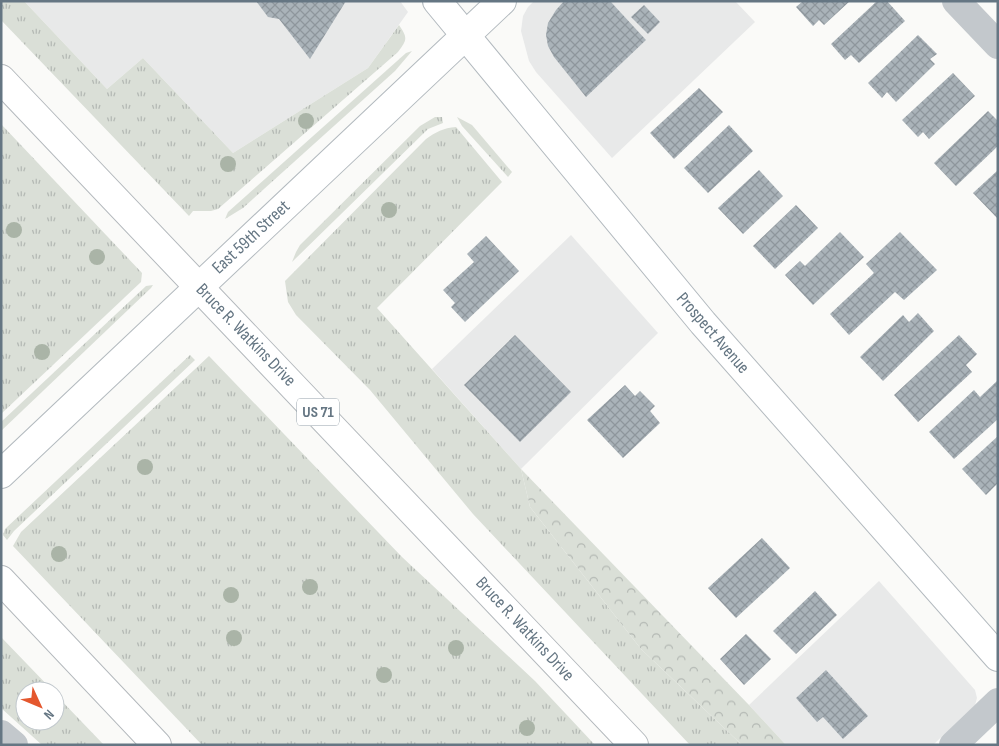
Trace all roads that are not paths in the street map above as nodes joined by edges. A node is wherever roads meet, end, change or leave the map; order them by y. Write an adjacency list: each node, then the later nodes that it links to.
1 (437, 1): 4 (main road, Prospect Avenue)
2 (502, 1): 4 (main road, East 59th Street)
3 (956, 1): 5 (street)
4 (465, 36): 7 (main road, East 59th Street); 10 (main road, Prospect Avenue)
5 (998, 45)
6 (1, 79): 7 (main road, Bruce R. Watkins Drive / US 71)
7 (199, 286): 8 (main road, East 59th Street); 15 (main road, Bruce R. Watkins Drive / US 71)
8 (1, 474)
9 (1, 580): 14 (main road)
10 (998, 658)
11 (998, 702): 16 (street)
12 (1, 734): 13 (street)
13 (14, 745)
14 (157, 745)
15 (634, 745)
16 (952, 745)

